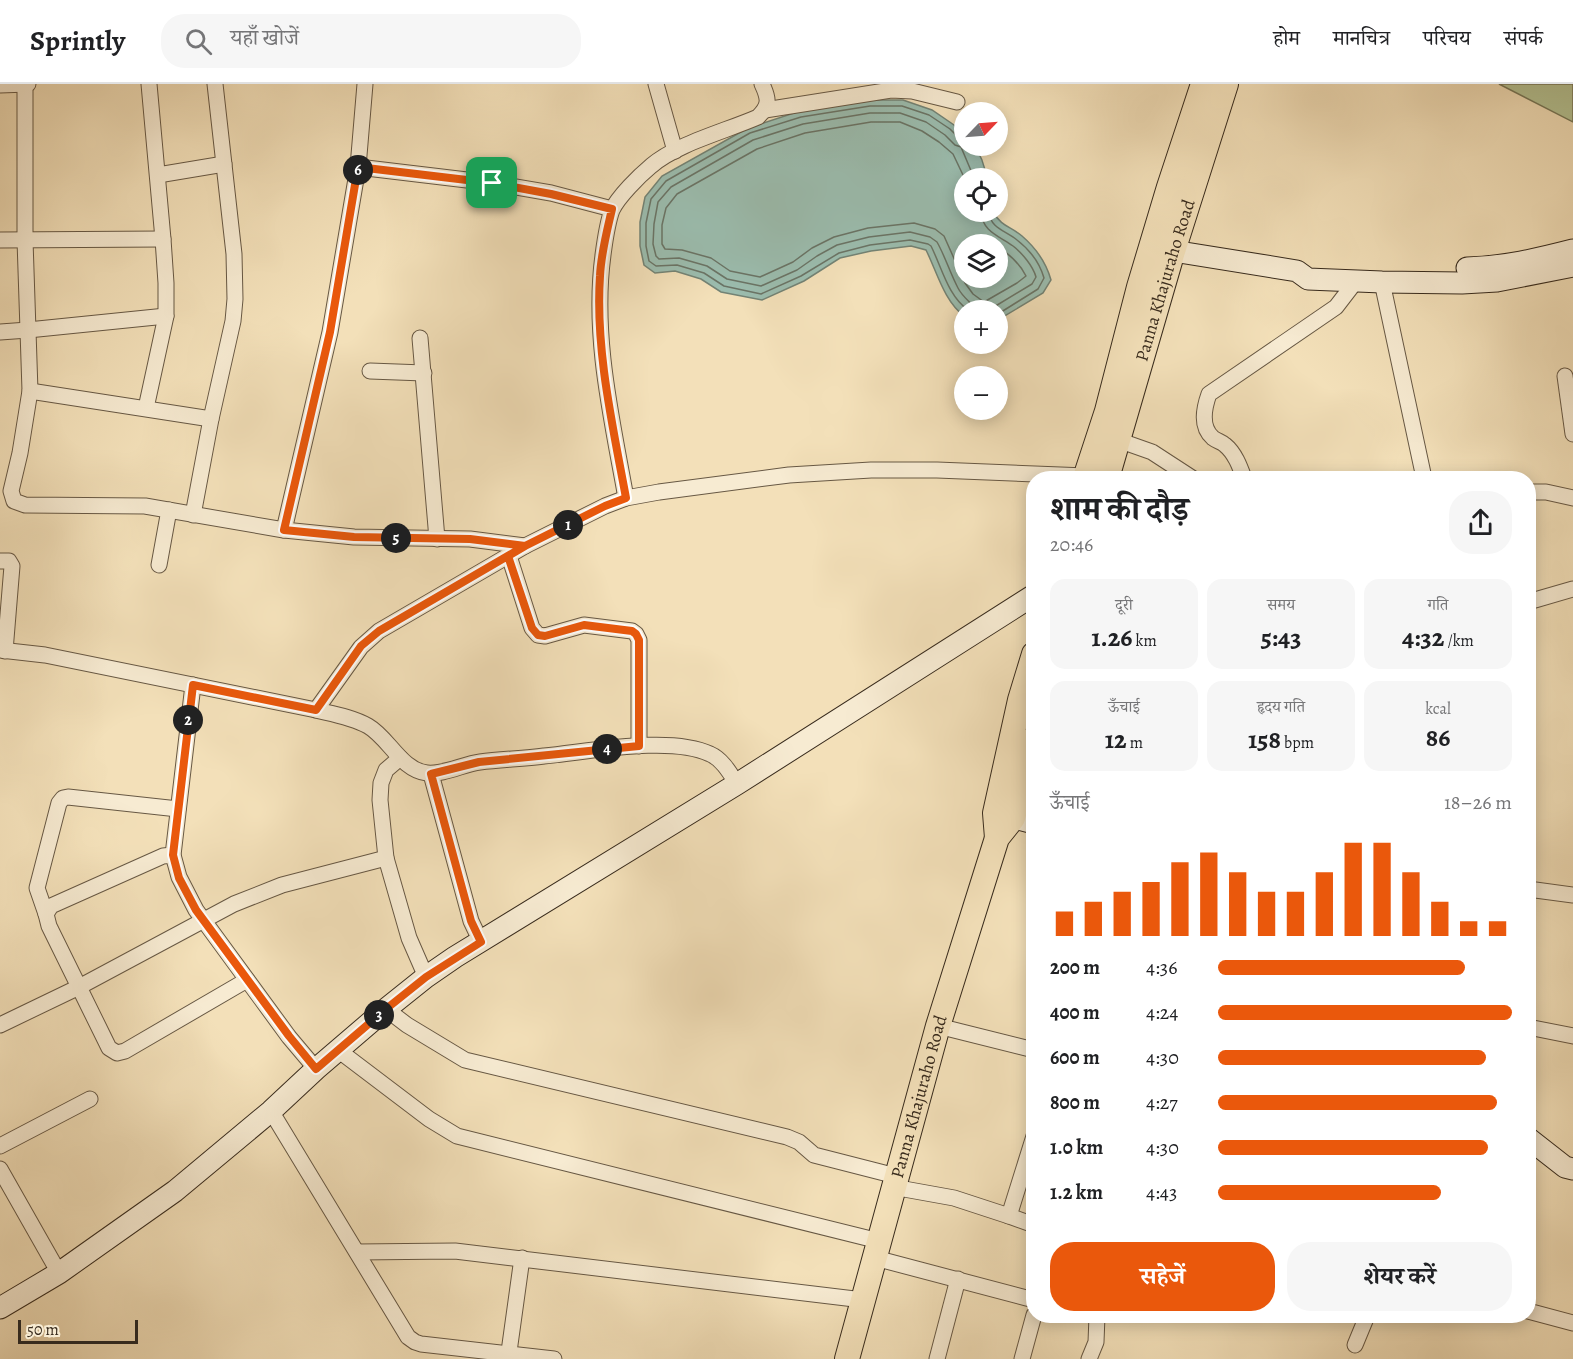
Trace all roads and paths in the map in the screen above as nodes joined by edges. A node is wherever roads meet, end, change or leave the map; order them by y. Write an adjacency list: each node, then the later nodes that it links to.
1 (27, 84): 9 (street); 19 (street)
2 (149, 84): 15 (street)
3 (215, 84): 13 (street)
4 (365, 84): 14 (street)
5 (656, 84): 12 (street)
6 (762, 84): 11 (street)
7 (1203, 84): 20 (main road, Panna Khajuraho Road)
8 (1226, 84): 20 (main road, Panna Khajuraho Road)
9 (0, 85)
10 (957, 102): 11 (street)
11 (765, 110): 12 (street)
12 (675, 151): 16 (street)
13 (224, 164): 15 (street); 35 (street)
14 (358, 167): 16 (street); 49 (street)
15 (158, 175): 17 (street)
16 (612, 209): 45 (street)
17 (163, 239): 19 (street); 26 (street)
18 (0, 240): 19 (street)
19 (25, 240): 27 (street)
20 (1163, 247): 23 (main road); 37 (main road, Panna Khajuraho Road); 38 (main road, Panna Khajuraho Road)
21 (1573, 250): 23 (main road)
22 (1573, 266): 25 (main road)
23 (1297, 271): 24 (main road)
24 (1356, 281): 25 (main road); 41 (street)
25 (1382, 282): 42 (street)
26 (166, 316): 27 (street); 34 (street)
27 (28, 330): 28 (street); 33 (street)
28 (0, 332)
29 (420, 338): 31 (street)
30 (370, 372): 31 (street)
31 (424, 373): 50 (street)
32 (1565, 376): 36 (street)
33 (30, 391): 34 (street); 47 (street)
34 (146, 408): 35 (street)
35 (211, 418): 48 (street)
36 (1573, 434)
37 (1118, 441): 39 (main road, Panna Khajuraho Road); 40 (street)
38 (1094, 471)
39 (1097, 471)
40 (1181, 471)
41 (1241, 471)
42 (1422, 471)
43 (1026, 475): 45 (street)
44 (1536, 492): 46 (street)
45 (626, 498): 51 (street)
46 (1573, 498)
47 (169, 510): 48 (street); 54 (street)
48 (193, 515): 49 (street)
49 (284, 530): 50 (street)
50 (437, 539): 51 (street)
51 (525, 546): 52 (street)
52 (508, 556): 61 (street); 62 (street)
53 (0, 561): 58 (street)
54 (159, 565)
55 (1573, 589): 57 (street)
56 (1026, 600): 66 (main road)
57 (1536, 600)
58 (3, 650): 60 (street)
59 (1026, 680): 68 (main road, Panna Khajuraho Road)
60 (193, 685): 61 (street); 67 (street)
61 (316, 710): 63 (street)
62 (639, 746): 65 (street); 66 (street)
63 (400, 758): 65 (street); 70 (street)
64 (1026, 770): 68 (main road, Panna Khajuraho Road)
65 (431, 774): 75 (street)
66 (737, 784): 75 (main road)
67 (178, 809): 69 (street); 73 (street)
68 (1014, 818): 81 (main road, Panna Khajuraho Road)
69 (173, 855): 73 (street); 74 (street)
70 (386, 858): 74 (street); 76 (street)
71 (1536, 890): 72 (street)
72 (1573, 895)
73 (46, 914): 78 (street)
74 (204, 921): 77 (street); 78 (street)
75 (481, 942): 76 (main road)
76 (426, 977): 79 (main road)
77 (247, 980): 78 (street); 86 (street)
78 (79, 987): 80 (street)
79 (386, 1009): 85 (main road); 94 (street)
80 (0, 1025)
81 (938, 1026): 84 (street); 94 (main road, Panna Khajuraho Road)
82 (1536, 1028): 83 (street)
83 (1573, 1036)
84 (1026, 1048)
85 (338, 1050): 86 (main road); 97 (street)
86 (316, 1069): 88 (main road)
87 (90, 1099): 90 (street)
88 (271, 1112): 98 (street); 100 (main road)
89 (1536, 1144): 93 (main road)
90 (0, 1146)
91 (1026, 1162): 95 (street)
92 (0, 1169): 100 (street)
93 (1573, 1169)
94 (894, 1182): 95 (street); 97 (main road, Panna Khajuraho Road)
95 (1009, 1216): 96 (street)
96 (1026, 1222)
97 (877, 1250): 101 (street); 103 (main road, Panna Khajuraho Road)
98 (357, 1252): 99 (street); 111 (street)
99 (522, 1258): 103 (street); 111 (street)
100 (59, 1273): 104 (main road)
101 (957, 1279): 102 (street); 114 (street)
102 (1026, 1298)
103 (863, 1300): 113 (main road, Panna Khajuraho Road)
104 (0, 1308)
105 (1536, 1313): 109 (street)
106 (1032, 1323): 115 (street)
107 (1097, 1323): 116 (street)
108 (1364, 1323): 110 (street)
109 (1573, 1323)
110 (1355, 1345)
111 (508, 1356): 112 (street)
112 (554, 1359)
113 (847, 1359)
114 (937, 1359)
115 (1022, 1359)
116 (1089, 1359)

